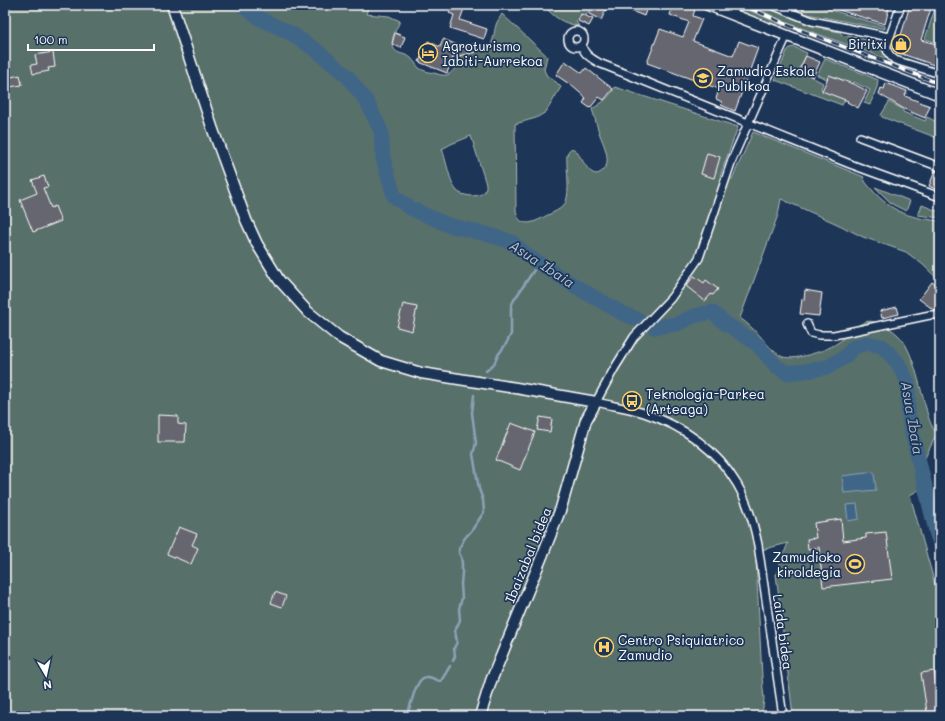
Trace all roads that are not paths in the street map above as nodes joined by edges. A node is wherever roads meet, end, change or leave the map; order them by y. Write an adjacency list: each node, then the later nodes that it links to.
1 (172, 5): 16 (street)
2 (708, 5): 6 (street)
3 (772, 5): 5 (street)
4 (901, 5): 5 (street)
5 (891, 34): 8 (street)
6 (787, 35): 9 (street); 10 (street)
7 (582, 45): 10 (street)
8 (940, 74)
9 (940, 95)
10 (748, 123): 13 (street); 16 (street)
11 (860, 137): 12 (street)
12 (940, 167)
13 (940, 197)
14 (940, 315): 15 (street)
15 (808, 324)
16 (596, 402): 17 (street, Ibaizabal bidea); 18 (street, Laida bidea)
17 (480, 716)
18 (783, 716)

